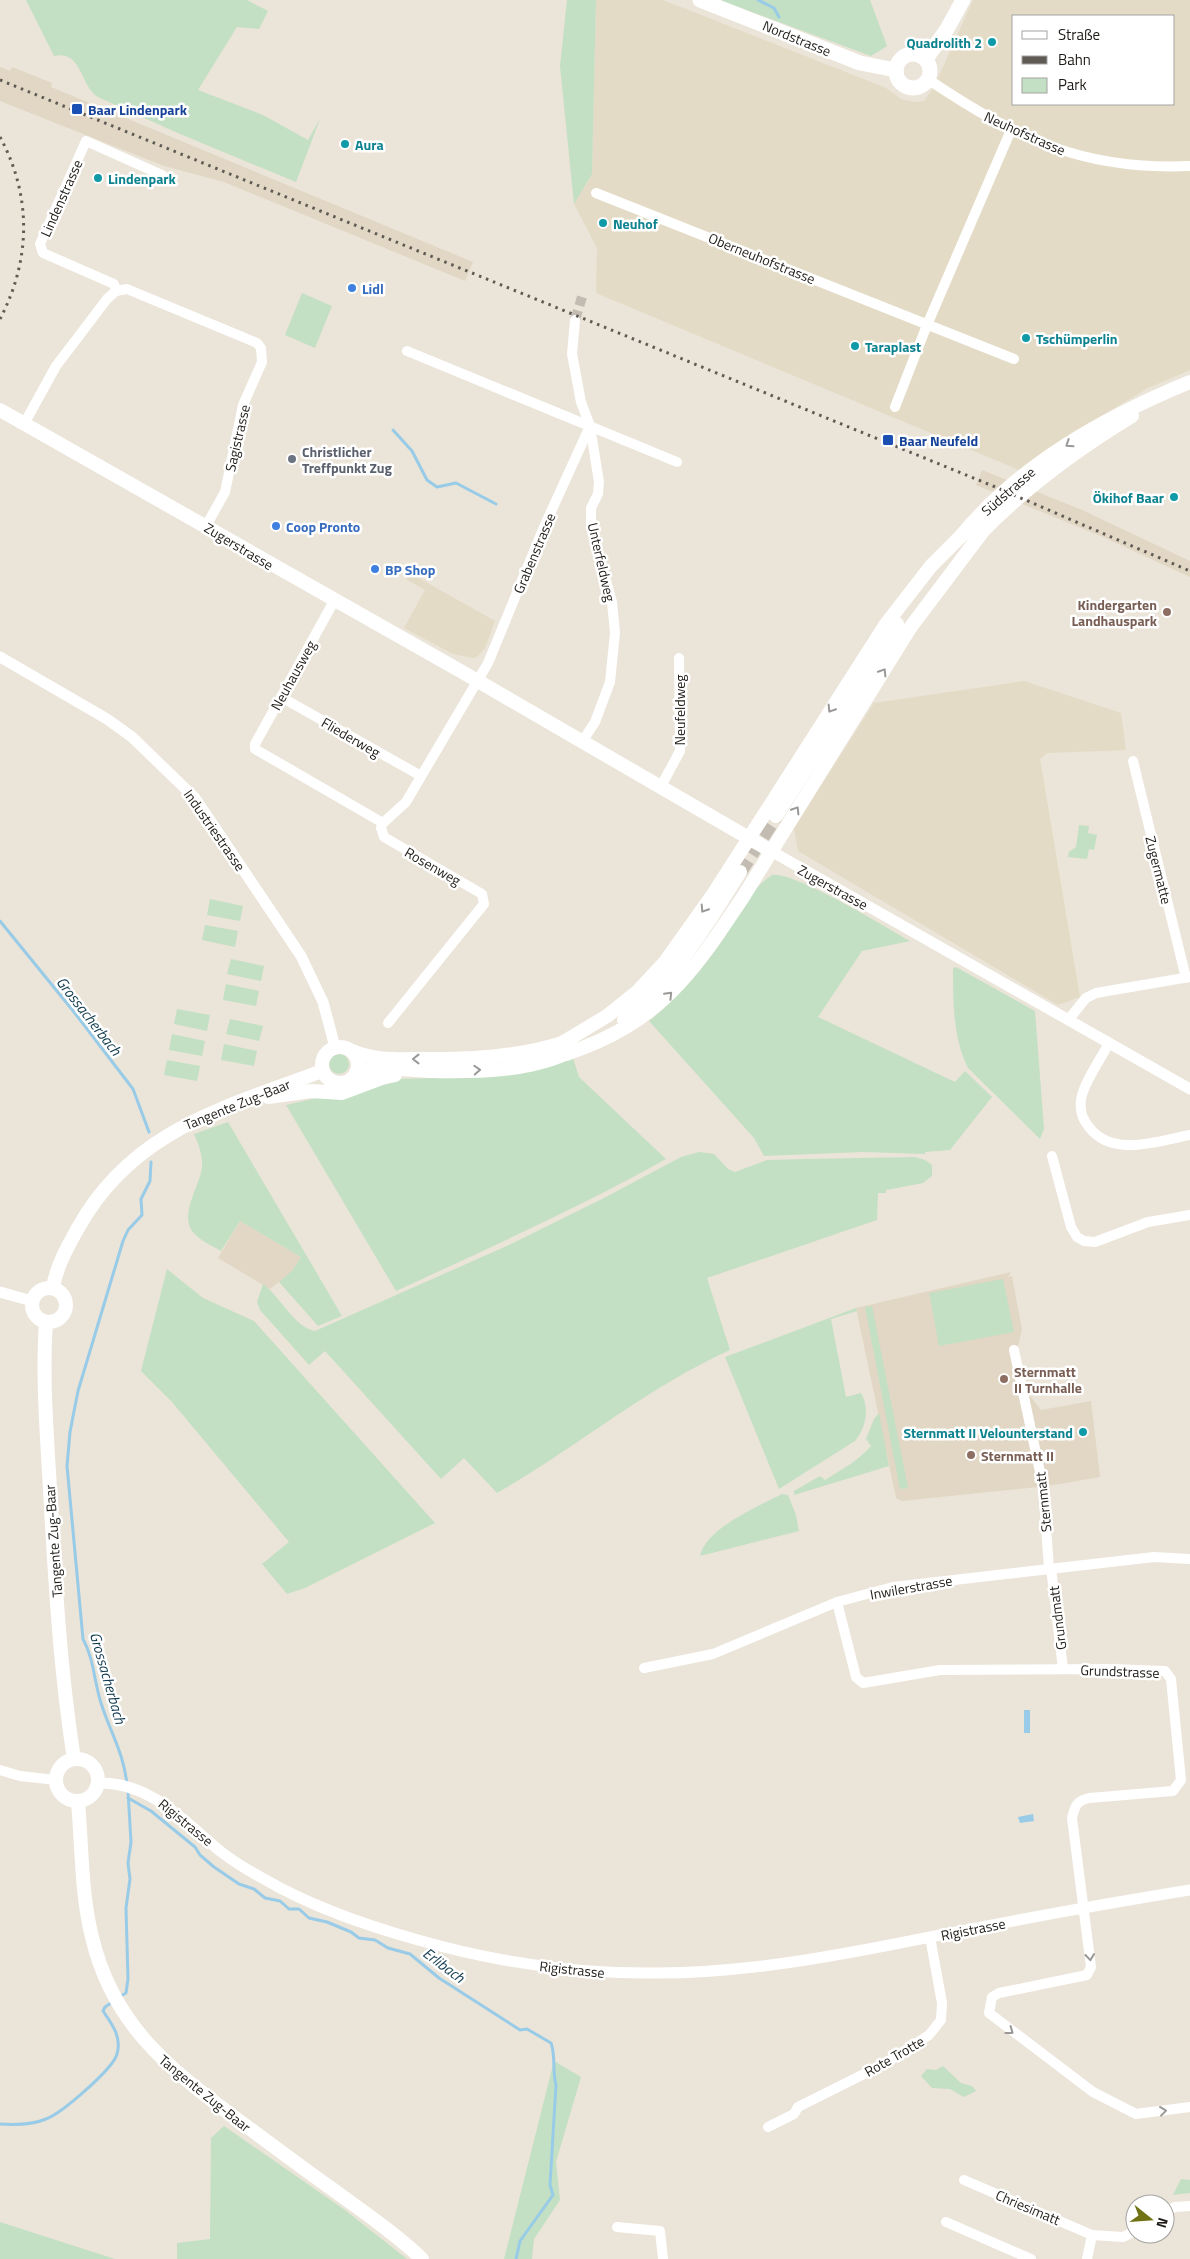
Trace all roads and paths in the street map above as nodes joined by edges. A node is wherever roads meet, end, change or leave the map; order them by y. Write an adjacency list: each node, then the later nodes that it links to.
1 (700, 0): 4 (main road, Nordstrasse)
2 (963, 0): 3 (main road)
3 (926, 59): 4 (main road); 5 (main road)
4 (896, 70): 5 (main road)
5 (929, 80): 6 (street, Neuhofstrasse)
6 (1011, 130): 7 (street, Neuhofstrasse); 12 (street)
7 (1190, 166)
8 (162, 175): 10 (street, Lindenstrasse)
9 (596, 193): 12 (street, Oberneuhofstrasse)
10 (116, 291): 13 (street, Lindenstrasse); 19 (street)
11 (575, 320): 20 (street, Unterfeldweg)
12 (927, 324): 15 (street, Oberneuhofstrasse); 17 (street)
13 (261, 348): 22 (street, Sagistrasse)
14 (407, 351): 20 (street)
15 (1014, 360)
16 (1190, 383): 23 (main road, Südstrasse, one-way to 23); 24 (main road, Südstrasse)
17 (895, 407)
18 (0, 410): 19 (main road, Zugerstrasse)
19 (24, 424): 22 (main road, Zugerstrasse)
20 (590, 426): 21 (street); 29 (street, Grabenstrasse); 31 (street, Unterfeldweg)
21 (677, 462)
22 (206, 526): 25 (main road, Zugerstrasse)
23 (966, 531): 28 (main road, Südstrasse); 37 (main road, one-way to 37)
24 (983, 531): 28 (main road, Südstrasse); 38 (main road, one-way to 24)
25 (334, 601): 29 (main road, Zugerstrasse); 30 (street, Neuhausweg)
26 (0, 657): 44 (street, Industriestrasse)
27 (679, 658): 34 (street, Neufeldweg)
28 (877, 658): 35 (main road, Südstrasse)
29 (478, 681): 31 (main road, Zugerstrasse); 33 (street)
30 (281, 697): 33 (street, Fliederweg); 36 (street, Neuhausweg)
31 (582, 742): 34 (main road, Zugerstrasse)
32 (1133, 761): 40 (street, Zugermatte)
33 (421, 776): 36 (street)
34 (660, 788): 37 (main road, Zugerstrasse)
35 (776, 816)
36 (383, 823): 42 (street, Rosenweg)
37 (749, 839): 38 (main road, Zugerstrasse); 45 (main road, one-way to 45)
38 (771, 851): 41 (street, Zugerstrasse); 45 (main road, one-way to 38)
39 (740, 872): 45 (main road)
40 (1188, 977): 41 (street)
41 (1069, 1019): 43 (street, Zugerstrasse)
42 (388, 1023)
43 (1109, 1043): 50 (street, Zugerstrasse); 52 (street)
44 (336, 1047): 46 (main road); 47 (main road)
45 (564, 1048): 46 (main road, one-way to 46); 48 (main road, one-way to 45)
46 (352, 1051): 49 (main road)
47 (322, 1071): 49 (main road); 51 (main road, Tangente Zug-Baar)
48 (428, 1071): 49 (main road); 51 (main road)
49 (356, 1074)
50 (1190, 1089)
51 (255, 1096): 55 (main road, Tangente Zug-Baar)
52 (1190, 1135)
53 (1052, 1156): 54 (street)
54 (1190, 1215)
55 (53, 1288): 57 (main road); 58 (main road)
56 (0, 1292): 57 (street)
57 (32, 1301): 58 (main road)
58 (46, 1322): 65 (main road, Tangente Zug-Baar)
59 (1014, 1350): 61 (street, Sternmatt)
60 (1190, 1559): 61 (street, Inwilerstrasse)
61 (1050, 1568): 62 (street, Inwilerstrasse); 64 (street, Grundmatt)
62 (837, 1602): 63 (street, Inwilerstrasse); 64 (street, Grundstrasse)
63 (644, 1668)
64 (1063, 1669): 71 (street, Grundstrasse)
65 (74, 1759): 67 (main road); 68 (main road)
66 (0, 1770): 67 (street)
67 (56, 1780): 69 (main road)
68 (98, 1782): 69 (main road); 72 (street, Rigistrasse)
69 (78, 1802): 82 (main road, Tangente Zug-Baar)
70 (1190, 1890): 71 (street, Rigistrasse)
71 (1085, 1908): 72 (street, Rigistrasse); 73 (street, one-way to 73)
72 (930, 1937): 74 (street, Rote Trotte)
73 (1190, 2107)
74 (768, 2127)
75 (964, 2180): 80 (street, Chriesimatt)
76 (1190, 2206): 77 (street)
77 (1175, 2207)
78 (946, 2222): 84 (street)
79 (617, 2228): 83 (street)
80 (1092, 2235): 81 (street, Chriesimatt); 85 (street)
81 (1125, 2236)
82 (422, 2259)
83 (663, 2259)
84 (1031, 2259)
85 (1087, 2259)

